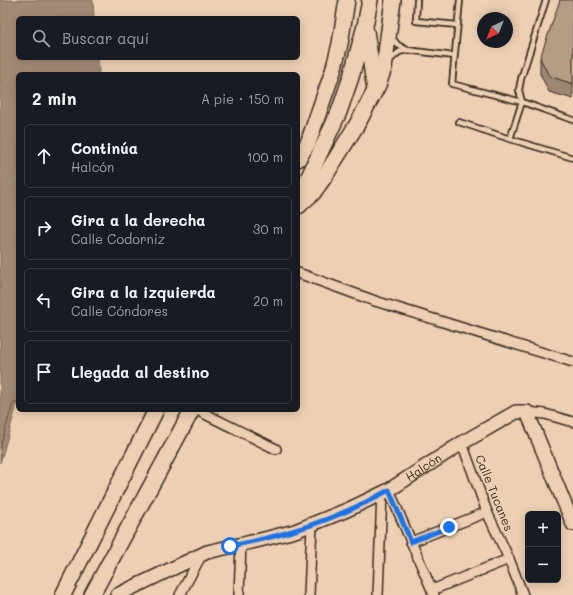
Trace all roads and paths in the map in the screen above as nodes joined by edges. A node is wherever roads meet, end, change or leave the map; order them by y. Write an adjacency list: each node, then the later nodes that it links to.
1 (348, 0): 18 (main road)
2 (370, 0): 8 (main road)
3 (393, 0): 9 (main road)
4 (417, 0): 7 (lane)
5 (460, 0): 7 (lane)
6 (546, 0): 14 (lane)
7 (457, 25): 11 (lane)
8 (365, 26): 13 (main road); 20 (main road)
9 (389, 35): 10 (lane); 12 (main road)
10 (407, 50): 11 (lane); 12 (lane)
11 (454, 56): 14 (lane)
12 (384, 68): 13 (main road)
13 (375, 91): 21 (main road)
14 (522, 102): 15 (lane); 17 (lane)
15 (573, 120)
16 (459, 122): 17 (lane)
17 (510, 139): 19 (lane)
18 (300, 157)
19 (573, 158)
20 (300, 203)
21 (300, 206)
22 (300, 274): 23 (street)
23 (573, 362)
24 (155, 412): 40 (main road)
25 (191, 412): 41 (main road)
26 (200, 412): 30 (street)
27 (527, 412): 28 (street, Halcón); 29 (street, Halcón); 34 (street)
28 (573, 422)
29 (462, 443): 31 (street, Halcón); 32 (street, Calle Tucanes)
30 (276, 449)
31 (386, 492): 33 (street, Halcón); 35 (street); 46 (street)
32 (487, 512): 35 (street); 38 (street, Calle Tucanes)
33 (312, 524): 36 (street, Halcón); 45 (street)
34 (573, 524)
35 (411, 542): 39 (street)
36 (241, 544): 37 (street, Halcón); 44 (street)
37 (202, 554): 42 (street, Halcón); 43 (street)
38 (509, 559): 39 (street); 47 (street, Calle Tucanes)
39 (433, 593)
40 (62, 595)
41 (92, 595)
42 (117, 595)
43 (180, 595)
44 (239, 595)
45 (309, 595)
46 (378, 595)
47 (523, 595)

